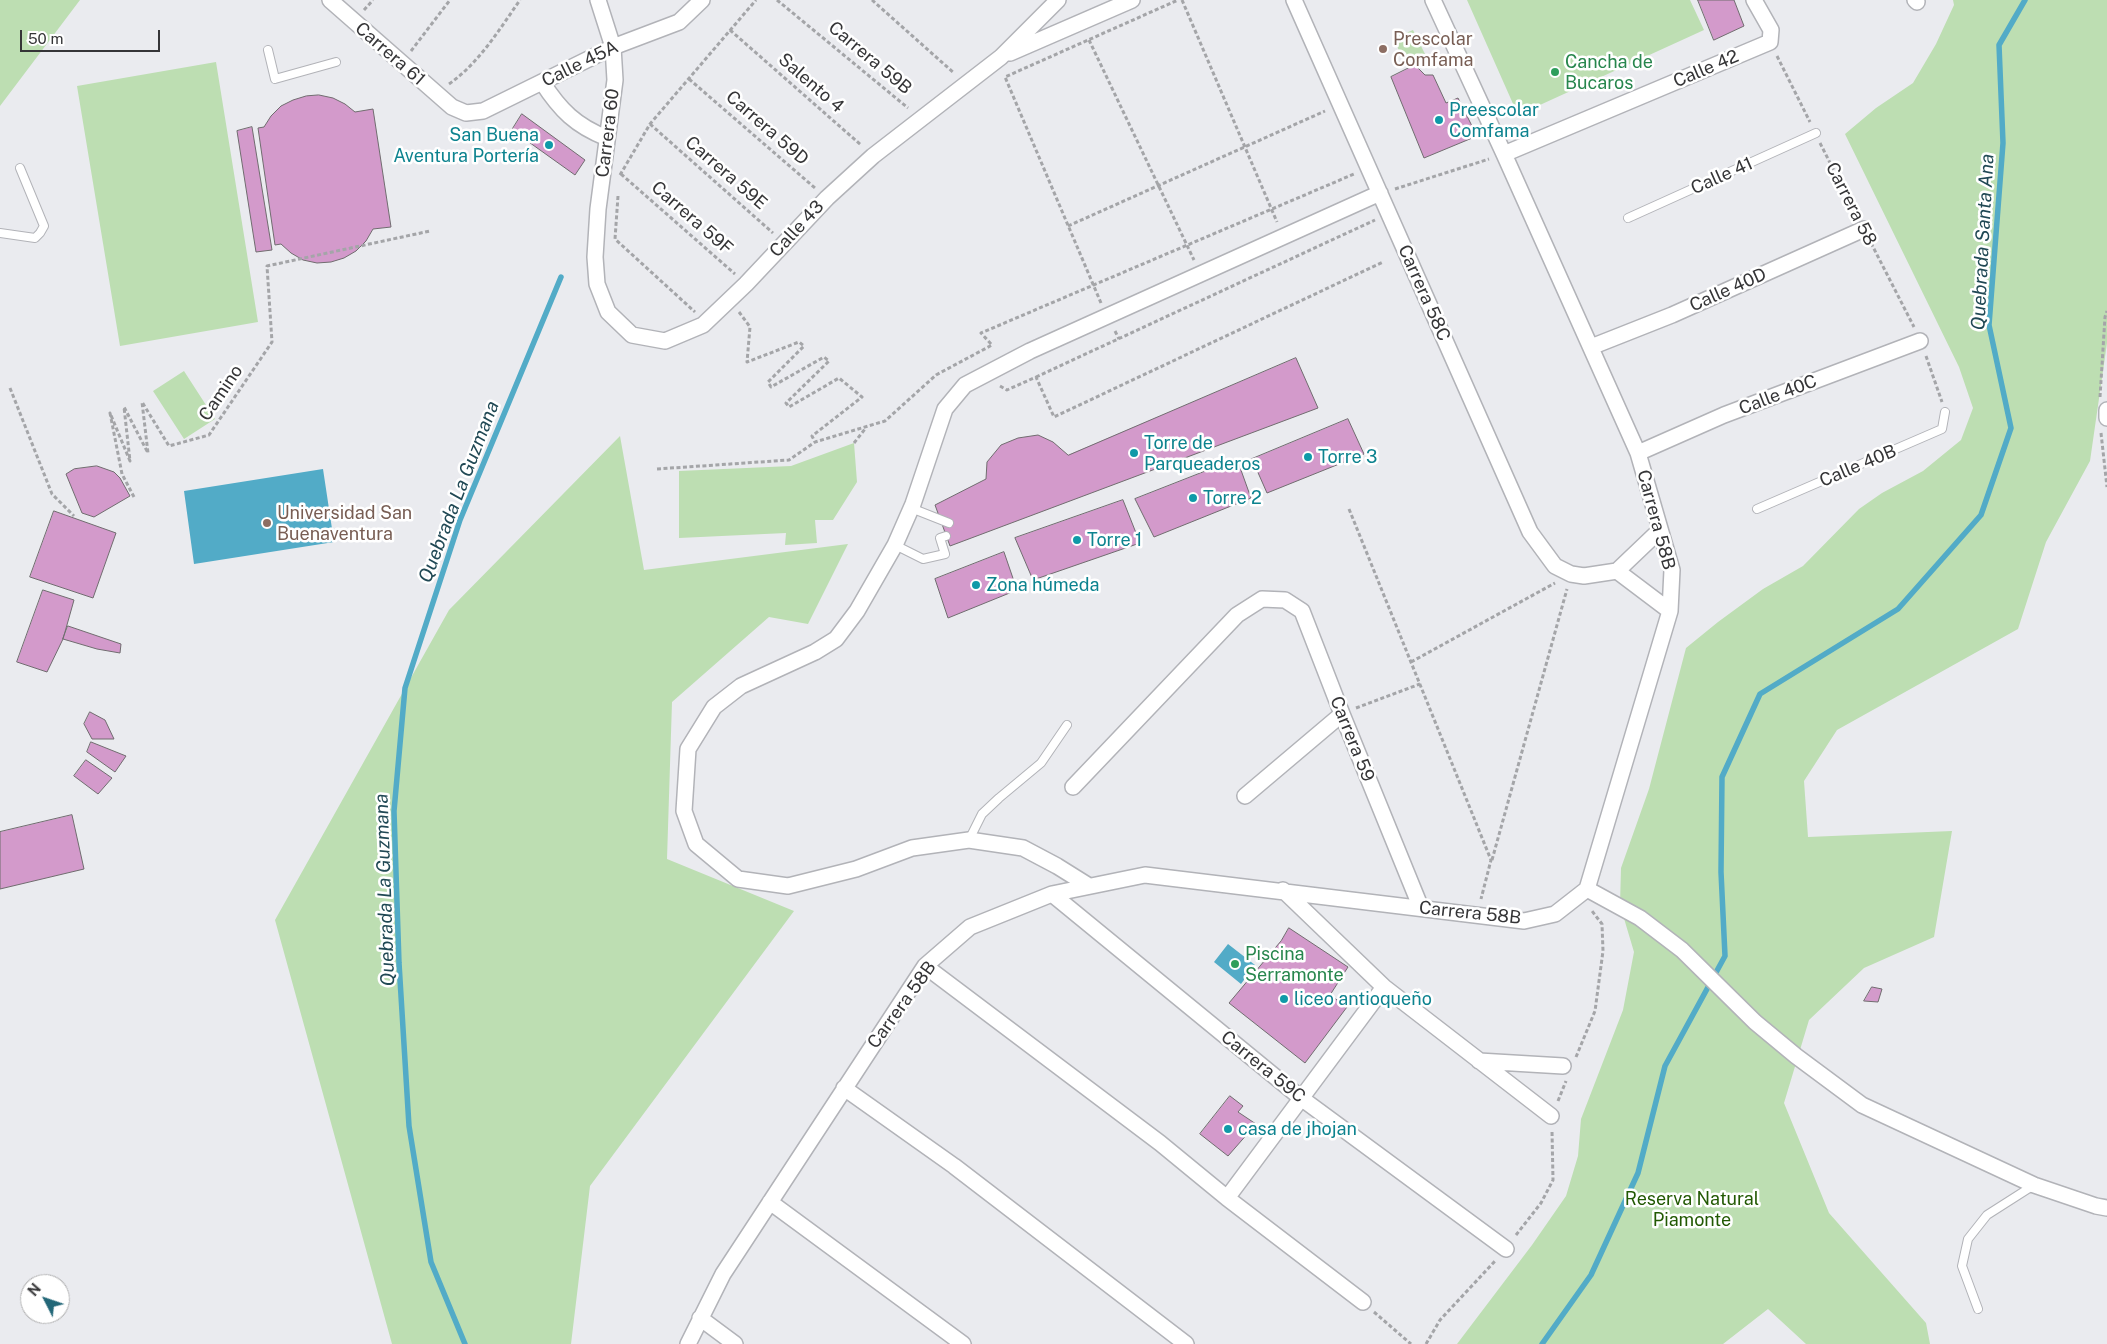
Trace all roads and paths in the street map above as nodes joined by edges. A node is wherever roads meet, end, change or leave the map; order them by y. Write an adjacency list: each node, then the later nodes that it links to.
1 (330, 0): 22 (street, Carrera 61)
2 (450, 0): 22 (path)
3 (520, 0): 26 (path)
4 (598, 0): 18 (street, Carrera 60)
5 (702, 0): 18 (street, Calle 45A)
6 (756, 0): 15 (path)
7 (778, 0): 29 (path, Carrera 59B)
8 (872, 0): 25 (path)
9 (1058, 0): 20 (street, Calle 43)
10 (1132, 0): 20 (street)
11 (1180, 0): 16 (path); 33 (path)
12 (1294, 0): 37 (street, Carrera 58C)
13 (1433, 0): 34 (street, Carrera 58B)
14 (1754, 0): 17 (street)
15 (730, 30): 23 (path); 35 (path, Salento 4)
16 (1089, 40): 40 (path); 48 (path)
17 (1770, 42): 31 (path, Carrera 58); 34 (street, Calle 42)
18 (612, 47): 24 (street, Calle 45A); 32 (street, Carrera 60)
19 (268, 50): 21 (lane)
20 (1001, 57): 25 (street, Calle 43)
21 (336, 62)
22 (401, 64): 26 (street, Carrera 61)
23 (689, 79): 30 (path); 43 (path, Carrera 59D)
24 (542, 82): 27 (street, Calle 45A); 32 (street)
25 (966, 84): 29 (street, Calle 43)
26 (436, 94): 27 (street, Carrera 61)
27 (452, 107)
28 (1327, 110): 33 (path)
29 (922, 119): 35 (street, Calle 43)
30 (650, 124): 38 (path); 52 (path, Carrera 59E)
31 (1816, 133): 47 (lane, Calle 41); 49 (path, Carrera 58)
32 (608, 138): 44 (street, Carrera 60)
33 (1245, 146): 40 (path); 45 (path)
34 (1504, 154): 42 (path); 60 (street, Carrera 58B)
35 (873, 156): 43 (street, Calle 43)
36 (20, 168): 51 (lane)
37 (1368, 168): 42 (street, Carrera 58C); 45 (path)
38 (620, 174): 39 (path); 55 (path, Carrera 59F)
39 (620, 183)
40 (1159, 185): 48 (path); 53 (path)
41 (619, 192): 58 (path)
42 (1380, 193): 46 (street, Carrera 58C); 73 (street)
43 (827, 198): 52 (street, Calle 43)
44 (598, 209): 58 (street, Calle 43)
45 (1272, 209): 53 (path)
46 (1389, 214): 61 (path); 82 (street, Carrera 58C)
47 (1628, 218)
48 (1068, 226): 56 (path)
49 (1864, 229): 59 (path, Carrera 58); 60 (street, Calle 40D)
50 (430, 231): 72 (path, Camino)
51 (0, 233)
52 (784, 243): 55 (street, Calle 43)
53 (1188, 245): 56 (path)
54 (1383, 262): 61 (path)
55 (746, 284): 57 (street, Calle 43)
56 (1093, 286): 67 (path)
57 (729, 300): 58 (street, Calle 43); 68 (path)
58 (707, 322)
59 (1920, 340): 65 (path, Carrera 58); 70 (street, Calle 40C)
60 (1590, 347): 70 (street, Carrera 58B)
61 (1036, 377): 62 (path)
62 (996, 384)
63 (10, 388): 76 (path)
64 (2107, 410): 66 (street)
65 (1945, 412): 75 (lane, Calle 40B)
66 (2107, 418)
67 (866, 428): 68 (path); 69 (path)
68 (815, 442): 71 (path)
69 (854, 443)
70 (1638, 453): 78 (street, Carrera 58B)
71 (657, 469)
72 (134, 497)
73 (911, 508): 77 (lane); 80 (street)
74 (1349, 509): 84 (path)
75 (1757, 509)
76 (74, 516)
77 (949, 523)
78 (1660, 530): 81 (street); 83 (street, Carrera 58B)
79 (946, 536): 80 (lane)
80 (895, 545): 90 (street)
81 (1617, 572): 82 (street); 83 (street)
82 (1571, 574): 84 (path); 91 (path)
83 (1670, 611): 94 (street, Carrera 58B)
84 (1411, 662): 85 (path)
85 (1420, 684): 86 (path); 91 (path)
86 (1342, 714): 88 (street, Carrera 59); 89 (street); 96 (street, Carrera 59)
87 (1066, 725): 90 (lane)
88 (1073, 787)
89 (1245, 796)
90 (969, 840): 92 (street)
91 (1492, 860): 97 (path)
92 (1089, 886): 93 (street, Carrera 58B); 95 (street, Carrera 58B)
93 (1283, 890): 96 (street, Carrera 58B); 99 (street)
94 (1583, 892): 97 (street, Carrera 58B); 101 (path); 105 (street)
95 (1052, 894): 98 (street, Carrera 58B); 103 (street, Carrera 59C)
96 (1421, 908): 97 (street, Carrera 58B)
97 (1477, 916)
98 (925, 966): 102 (street, Carrera 58B); 106 (street)
99 (1384, 987): 100 (street); 103 (street)
100 (1479, 1061): 101 (street); 104 (street)
101 (1569, 1067): 104 (path)
102 (844, 1088): 107 (street, Carrera 58B); 116 (street)
103 (1301, 1098): 106 (street); 109 (street, Carrera 59C)
104 (1551, 1116)
105 (2034, 1185): 108 (street); 111 (lane)
106 (1227, 1198): 110 (street)
107 (770, 1202): 112 (street, Carrera 58B); 115 (street)
108 (2107, 1208)
109 (1506, 1249)
110 (1363, 1302): 117 (path)
111 (1978, 1309)
112 (700, 1318): 113 (street, Carrera 58B); 114 (street)
113 (688, 1344)
114 (735, 1344)
115 (963, 1344)
116 (1186, 1344)
117 (1411, 1344)

